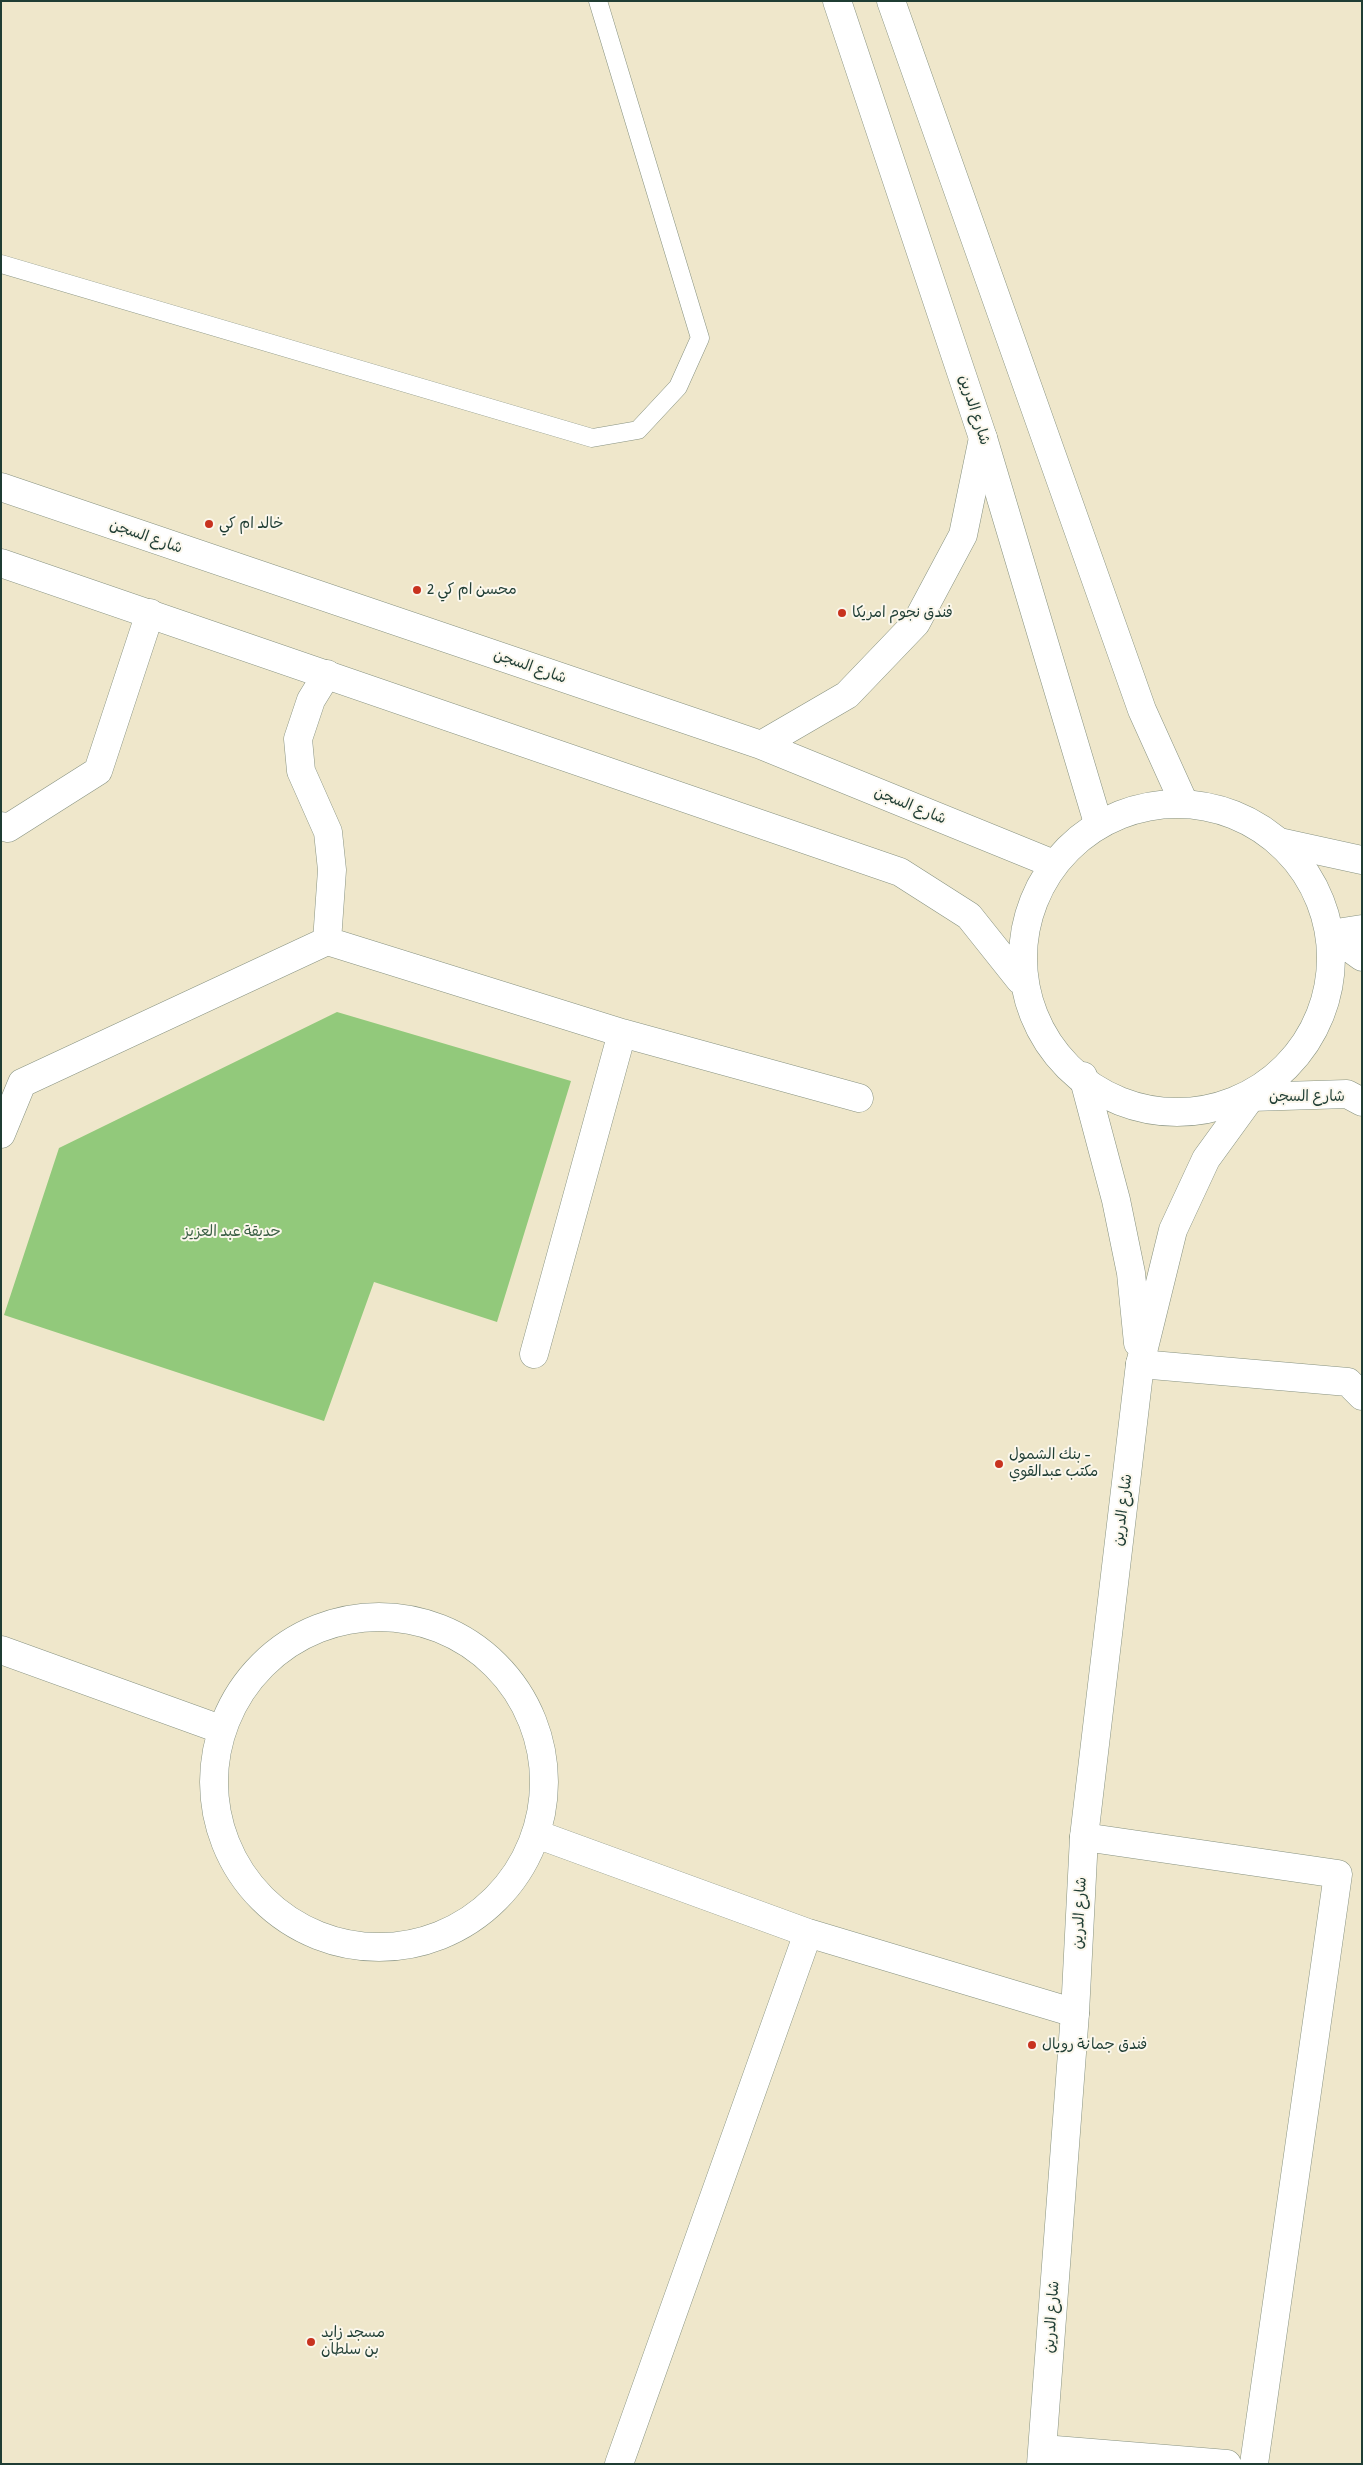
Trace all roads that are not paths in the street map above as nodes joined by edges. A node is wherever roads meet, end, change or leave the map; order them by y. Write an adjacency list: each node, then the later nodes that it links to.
1 (598, 1): 4 (lane)
2 (838, 1): 5 (main road, شارع الدرين)
3 (892, 1): 11 (main road)
4 (1, 264)
5 (983, 438): 10 (main road); 12 (main road, شارع الدرين)
6 (1, 487): 10 (main road, شارع السجن)
7 (1, 562): 8 (main road)
8 (150, 613): 9 (main road); 13 (main road)
9 (327, 674): 19 (main road); 21 (main road)
10 (761, 745): 16 (main road, شارع السجن)
11 (1184, 803): 12 (main road); 14 (main road)
12 (1098, 823): 16 (main road)
13 (4, 830)
14 (1279, 842): 15 (main road); 18 (main road)
15 (1362, 860)
16 (1051, 863): 21 (main road)
17 (1362, 929): 18 (main road)
18 (1330, 934): 20 (main road); 25 (main road)
19 (327, 941): 22 (main road); 27 (main road)
20 (1362, 957)
21 (1020, 980): 23 (main road)
22 (622, 1033): 24 (main road); 28 (main road)
23 (1083, 1076): 25 (main road); 29 (main road, شارع الدرين)
24 (859, 1098)
25 (1252, 1098): 26 (main road, شارع السجن); 29 (main road, شارع الدرين)
26 (1362, 1102)
27 (1, 1134)
28 (534, 1354)
29 (1140, 1364): 30 (main road); 34 (main road, شارع الدرين)
30 (1362, 1396)
31 (1, 1650): 32 (main road)
32 (220, 1729): 33 (main road); 33 (main road)
33 (539, 1835): 35 (main road)
34 (1084, 1837): 36 (main road, شارع الدرين); 40 (main road)
35 (808, 1933): 36 (main road); 38 (main road)
36 (1075, 2013): 37 (main road, شارع الدرين)
37 (1042, 2456): 39 (main road)
38 (619, 2464)
39 (1227, 2464)
40 (1254, 2464)

